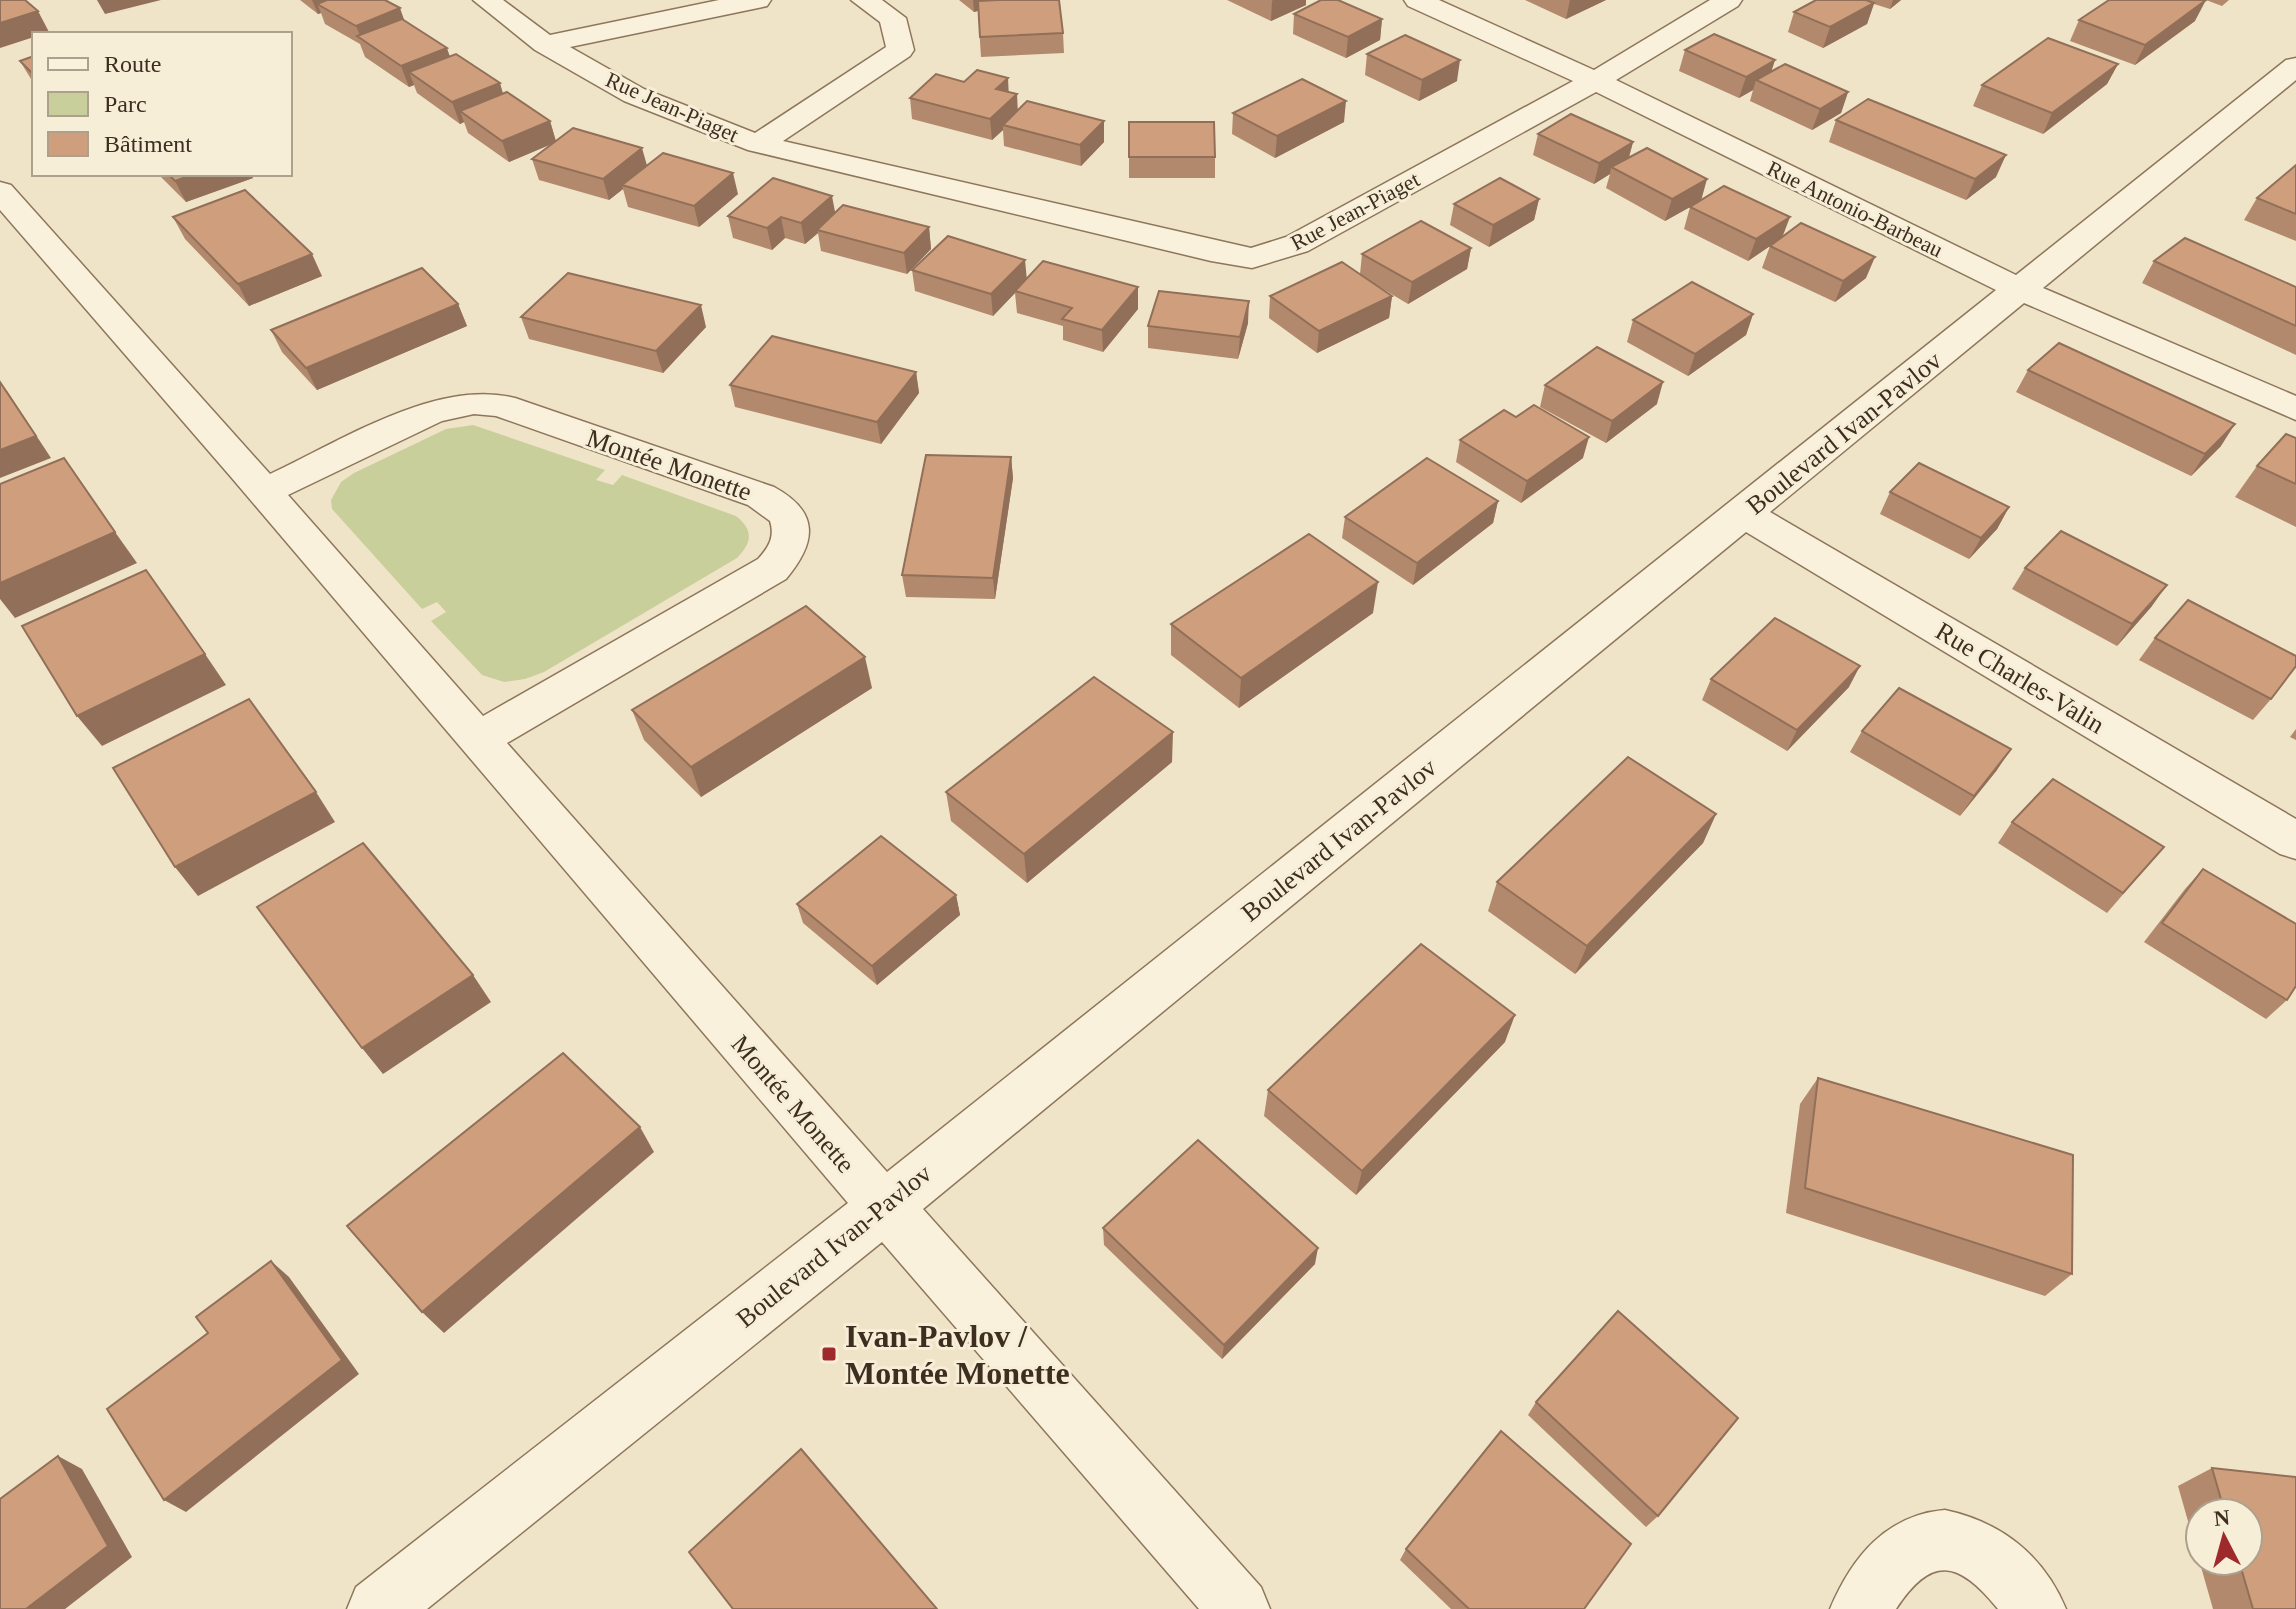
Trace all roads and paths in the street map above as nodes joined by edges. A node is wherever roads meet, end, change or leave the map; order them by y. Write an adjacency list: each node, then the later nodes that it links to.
1 (486, 0): 6 (street, Rue Jean-Piaget)
2 (758, 0): 6 (street, Rue Jean-Piaget)
3 (864, 0): 9 (street, Rue Jean-Piaget)
4 (1417, 0): 8 (street, Rue Antonio-Barbeau)
5 (1729, 0): 8 (street, Rue Jean-Piaget)
6 (545, 44): 9 (street, Rue Jean-Piaget)
7 (2296, 66): 11 (street, Boulevard Ivan-Pavlov)
8 (1595, 81): 9 (street, Rue Jean-Piaget); 11 (street, Rue Antonio-Barbeau)
9 (758, 144)
10 (0, 191): 13 (street, Montée Monette)
11 (2021, 290): 12 (street, Rue Antonio-Barbeau); 14 (street, Boulevard Ivan-Pavlov)
12 (2296, 409)
13 (264, 492): 15 (street, Montée Monette); 15 (street, Montée Monette)
14 (1744, 514): 16 (street, Rue Charles-Valin); 17 (street, Boulevard Ivan-Pavlov)
15 (477, 740): 17 (street, Montée Monette)
16 (2296, 841)
17 (884, 1207): 18 (street, Boulevard Ivan-Pavlov); 19 (street, Montée Monette)
18 (378, 1609)
19 (1239, 1609)
20 (1861, 1609): 21 (street)
21 (2035, 1609)

